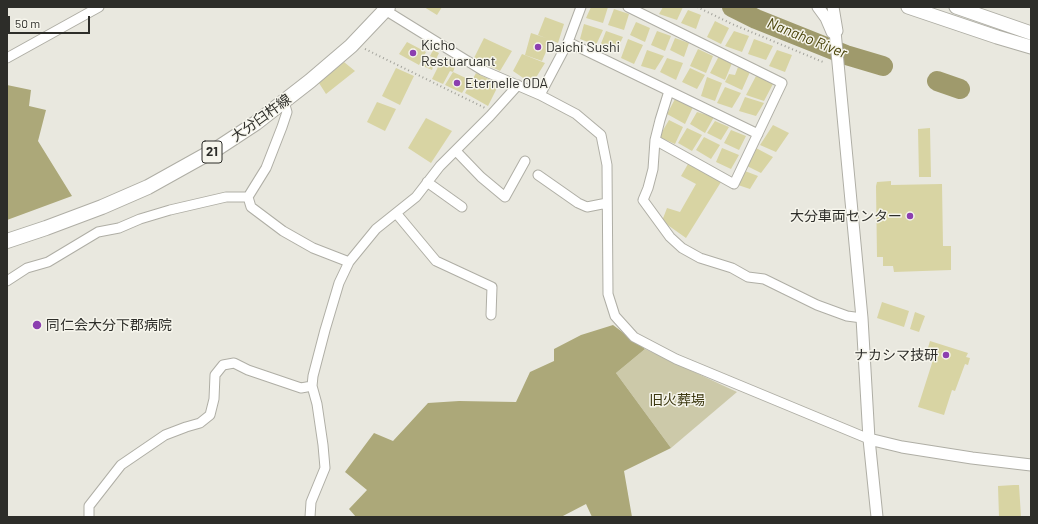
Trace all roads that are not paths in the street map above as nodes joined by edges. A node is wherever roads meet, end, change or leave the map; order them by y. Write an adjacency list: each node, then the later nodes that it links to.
1 (98, 7): 13 (street)
2 (581, 7): 11 (street)
3 (628, 7): 18 (street)
4 (818, 7): 9 (street)
5 (833, 7): 9 (street)
6 (908, 7): 12 (main road)
7 (956, 7): 10 (main road)
8 (385, 8): 14 (street); 17 (main road, 大分臼杵線 / 21)
9 (835, 32): 32 (street)
10 (1031, 33)
11 (568, 42): 15 (street); 16 (street)
12 (1031, 46)
13 (7, 58)
14 (518, 85): 16 (street); 20 (street)
15 (669, 91): 18 (street); 19 (street)
16 (540, 95): 25 (street)
17 (284, 102): 24 (street); 28 (main road, 大分臼杵線 / 21)
18 (758, 134): 19 (street)
19 (655, 140): 32 (street)
20 (456, 151): 21 (street); 23 (street)
21 (525, 161)
22 (538, 175): 25 (street)
23 (427, 182): 26 (street); 27 (street)
24 (248, 197): 29 (street); 30 (street)
25 (607, 203): 34 (street)
26 (462, 208)
27 (396, 214): 29 (street); 31 (street)
28 (7, 241)
29 (349, 262): 33 (street)
30 (7, 281)
31 (491, 315)
32 (862, 318): 34 (street)
33 (312, 386): 36 (street); 37 (street)
34 (869, 439): 35 (street); 38 (street)
35 (1031, 465)
36 (89, 517)
37 (310, 517)
38 (877, 517)

